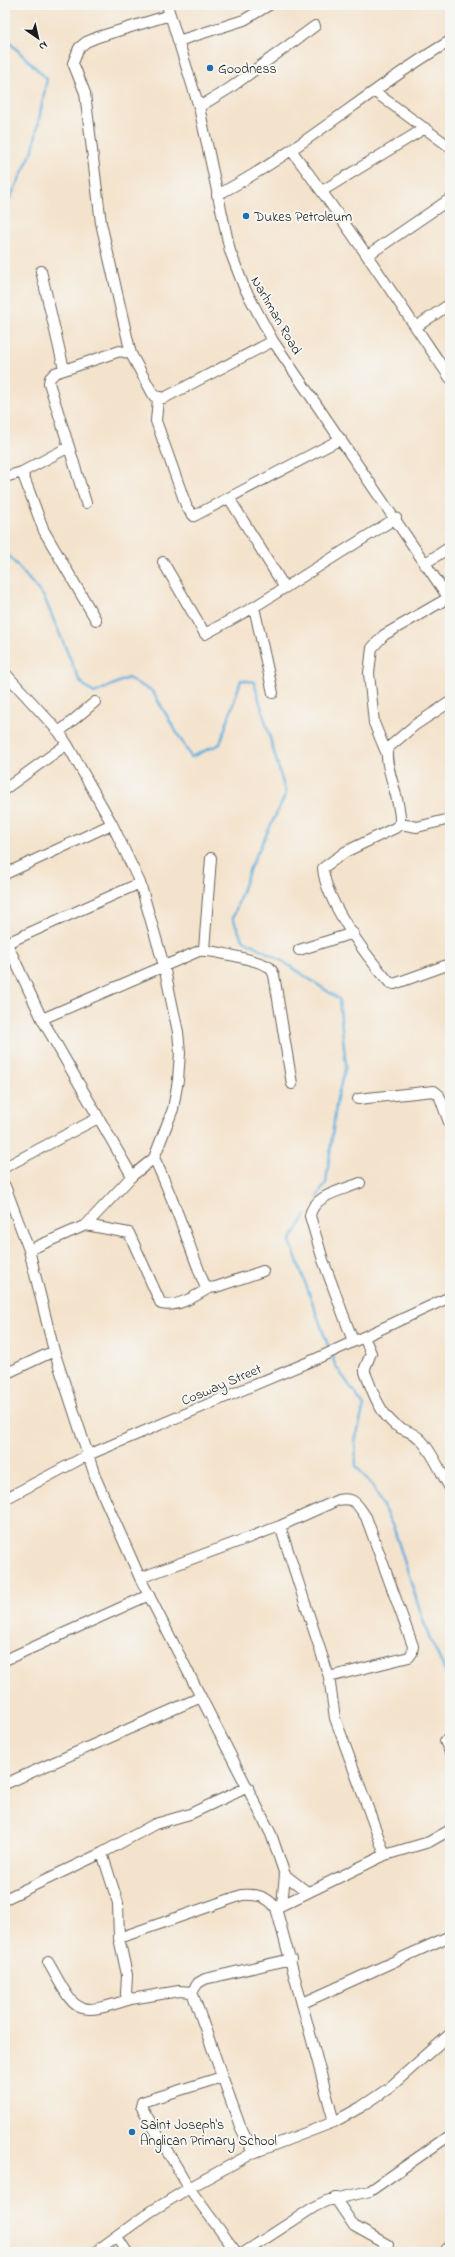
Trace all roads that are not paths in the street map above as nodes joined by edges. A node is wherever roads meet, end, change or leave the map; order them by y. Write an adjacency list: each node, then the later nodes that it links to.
1 (167, 5): 3 (street, Narhman Road)
2 (269, 5): 5 (street)
3 (170, 15): 5 (street, Narhman Road); 20 (street)
4 (315, 26): 8 (street)
5 (178, 41): 8 (street, Narhman Road)
6 (450, 41): 7 (street)
7 (375, 92): 9 (street); 11 (street)
8 (199, 107): 13 (street, Narhman Road)
9 (425, 128): 10 (street); 12 (street)
10 (450, 147)
11 (291, 150): 12 (street); 13 (street)
12 (322, 191): 15 (street)
13 (217, 195): 19 (street, Narhman Road)
14 (450, 199): 15 (street)
15 (368, 255): 18 (street)
16 (41, 271): 21 (street)
17 (450, 304): 18 (street)
18 (416, 327): 22 (street)
19 (274, 340): 23 (street); 24 (street, Narhman Road)
20 (130, 354): 21 (street); 23 (street)
21 (64, 370): 25 (street)
22 (450, 378)
23 (158, 399): 28 (street)
24 (341, 439): 28 (street); 30 (street, Narhman Road)
25 (69, 447): 26 (street); 29 (street)
26 (22, 472): 27 (street); 37 (street)
27 (5, 477)
28 (229, 498): 34 (street)
29 (86, 504)
30 (396, 518): 33 (street, Narhman Road); 34 (street)
31 (450, 547): 33 (street)
32 (163, 562): 36 (street)
33 (424, 564): 35 (street, Narhman Road)
34 (285, 588): 36 (street)
35 (449, 599): 44 (street)
36 (254, 607): 39 (street)
37 (96, 620)
38 (5, 673): 42 (street)
39 (273, 693)
40 (95, 702): 42 (street)
41 (450, 702): 44 (street)
42 (58, 732): 43 (street)
43 (67, 744): 45 (street); 47 (street)
44 (386, 752): 48 (street)
45 (5, 789)
46 (450, 819): 48 (street)
47 (112, 824): 50 (street); 51 (street)
48 (400, 824): 52 (street)
49 (211, 858): 54 (street)
50 (5, 874)
51 (140, 882): 53 (street); 57 (street)
52 (353, 932): 55 (street); 56 (street)
53 (6, 941): 58 (street)
54 (204, 950): 57 (street); 59 (street)
55 (299, 950)
56 (450, 964)
57 (164, 966): 58 (street); 63 (street)
58 (42, 1018): 61 (street)
59 (292, 1084)
60 (358, 1099): 62 (street)
61 (98, 1118): 64 (street); 65 (street)
62 (450, 1125)
63 (154, 1158): 65 (street); 71 (street)
64 (5, 1167)
65 (132, 1176): 68 (street)
66 (360, 1183): 74 (street)
67 (5, 1186): 69 (street)
68 (86, 1225): 69 (street); 71 (street)
69 (29, 1250): 75 (street)
70 (263, 1271): 71 (street)
71 (209, 1288)
72 (450, 1298): 73 (street, Cosway Street)
73 (364, 1336): 74 (street, Cosway Street); 78 (street)
74 (351, 1342): 77 (street, Cosway Street)
75 (54, 1351): 76 (street); 77 (street)
76 (5, 1374)
77 (88, 1455): 79 (street, Cosway Street); 81 (street)
78 (450, 1488)
79 (5, 1499)
80 (280, 1526): 81 (street); 84 (street); 84 (street)
81 (140, 1578): 82 (street)
82 (149, 1595): 83 (street); 85 (street)
83 (5, 1660)
84 (329, 1677): 92 (street)
85 (201, 1696): 88 (street); 89 (street)
86 (445, 1741): 87 (street)
87 (450, 1752)
88 (5, 1784)
89 (248, 1787): 91 (street); 93 (street)
90 (450, 1830): 92 (street)
91 (102, 1853): 95 (street); 98 (street)
92 (385, 1854): 94 (street)
93 (285, 1876): 94 (street); 96 (street)
94 (306, 1891): 96 (street)
95 (5, 1899)
96 (279, 1906): 98 (street); 99 (street)
97 (450, 1936): 103 (street)
98 (119, 1938): 102 (street)
99 (291, 1959): 101 (street); 103 (street)
100 (48, 1962): 102 (street)
101 (192, 1992): 102 (street); 105 (street)
102 (132, 1999)
103 (302, 2003): 106 (street)
104 (450, 2034): 106 (street)
105 (222, 2077): 108 (street); 109 (street)
106 (334, 2122): 108 (street)
107 (450, 2135): 110 (street)
108 (253, 2153): 109 (street)
109 (189, 2188): 111 (street); 116 (street)
110 (336, 2198): 113 (street); 117 (street)
111 (117, 2237): 114 (street); 115 (street)
112 (450, 2244): 118 (street)
113 (388, 2245)
114 (95, 2252)
115 (128, 2252)
116 (236, 2252)
117 (244, 2252)
118 (445, 2252)

